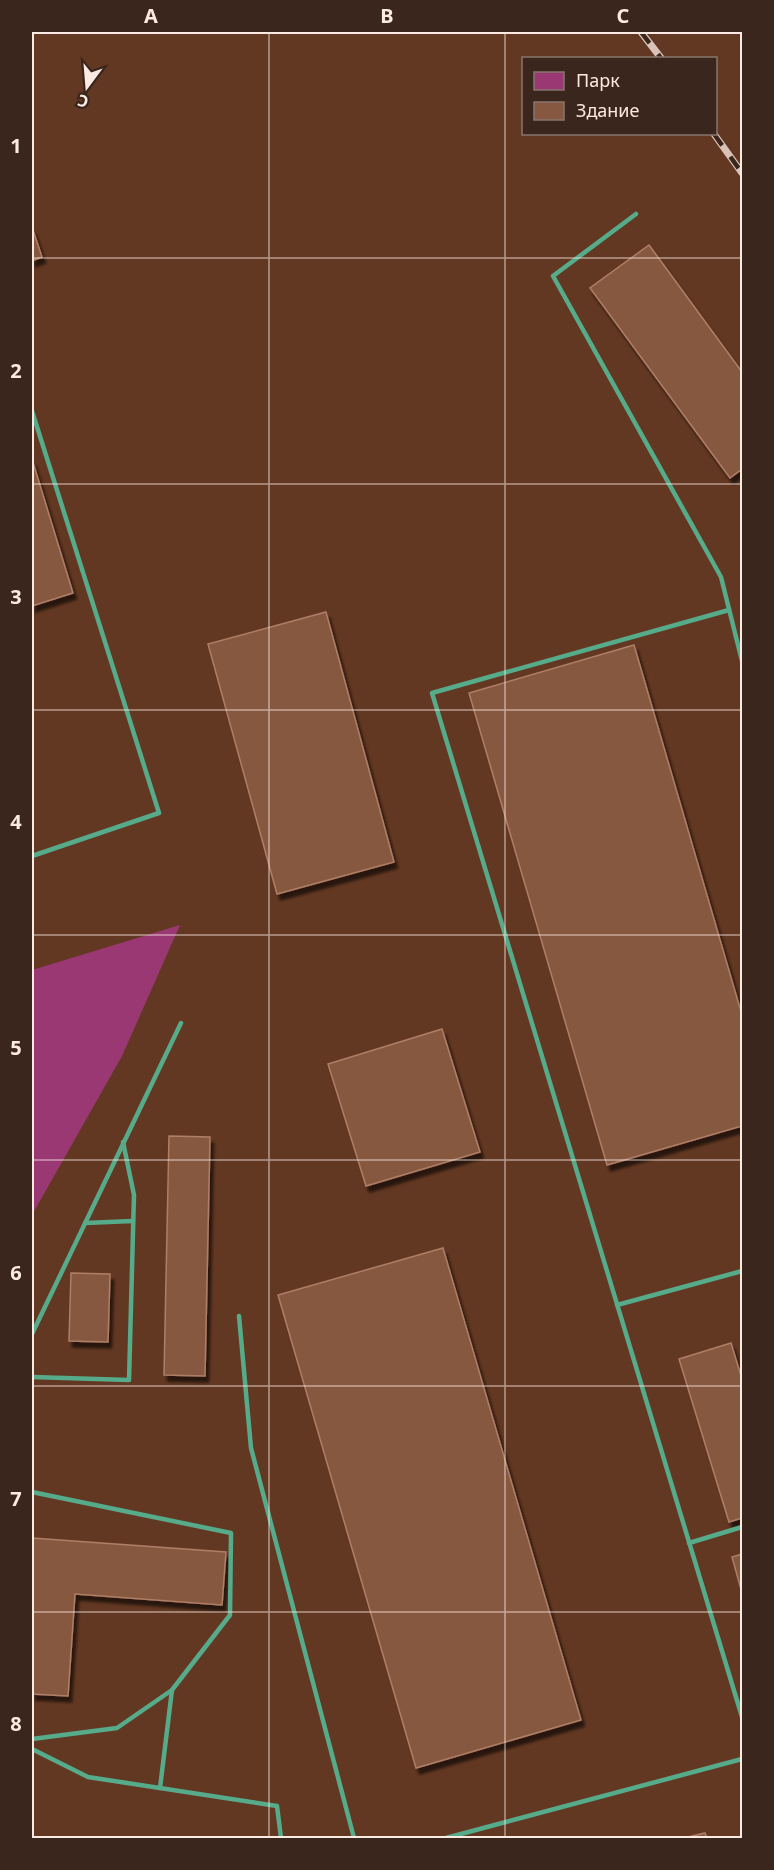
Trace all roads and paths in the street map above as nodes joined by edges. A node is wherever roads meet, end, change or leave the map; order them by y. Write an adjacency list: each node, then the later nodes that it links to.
1 (636, 214): 3 (lane)
2 (32, 411): 5 (lane)
3 (729, 610): 4 (lane); 11 (lane)
4 (742, 661)
5 (32, 856)
6 (181, 1023): 7 (lane)
7 (123, 1142): 8 (lane); 9 (lane)
8 (133, 1221): 9 (lane); 14 (lane)
9 (85, 1223): 13 (lane)
10 (742, 1271): 11 (lane)
11 (617, 1305): 17 (lane)
12 (239, 1316): 26 (lane)
13 (32, 1334)
14 (32, 1377)
15 (32, 1492): 18 (lane)
16 (742, 1527): 17 (lane)
17 (689, 1543): 19 (lane)
18 (172, 1690): 21 (lane); 24 (lane)
19 (742, 1710): 20 (lane)
20 (742, 1717)
21 (32, 1739)
22 (32, 1749): 24 (lane)
23 (742, 1759): 27 (lane)
24 (160, 1788): 25 (lane)
25 (282, 1839)
26 (354, 1839)
27 (447, 1839)

